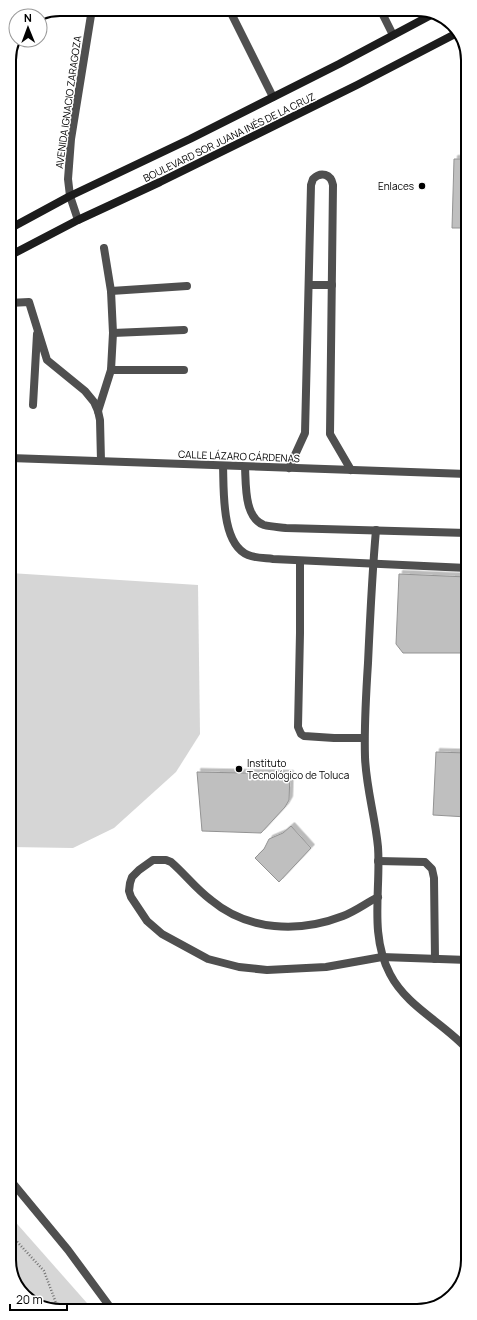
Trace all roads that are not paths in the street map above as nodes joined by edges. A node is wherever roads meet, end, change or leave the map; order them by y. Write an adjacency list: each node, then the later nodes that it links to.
1 (91, 16): 8 (street, AVENIDA IGNACIO ZARAGOZA)
2 (232, 16): 7 (street)
3 (384, 16): 5 (street)
4 (427, 17): 5 (main road, BOULEVARD SOR JUANA INÉS DE LA CRUZ)
5 (393, 35): 7 (main road, BOULEVARD SOR JUANA INÉS DE LA CRUZ)
6 (453, 35): 9 (main road, BOULEVARD SOR JUANA INÉS DE LA CRUZ)
7 (273, 97): 8 (main road, BOULEVARD SOR JUANA INÉS DE LA CRUZ)
8 (70, 196): 9 (street, AVENIDA IGNACIO ZARAGOZA); 10 (main road, BOULEVARD SOR JUANA INÉS DE LA CRUZ)
9 (78, 220): 12 (main road, BOULEVARD SOR JUANA INÉS DE LA CRUZ)
10 (16, 225)
11 (104, 248): 16 (street)
12 (16, 252)
13 (309, 284): 14 (street); 14 (street); 29 (street)
14 (332, 285): 30 (street)
15 (187, 286): 16 (street)
16 (111, 291): 20 (street)
17 (16, 303): 18 (street)
18 (37, 330): 23 (street); 24 (street)
19 (184, 330): 20 (street)
20 (113, 333): 21 (street)
21 (111, 370): 22 (street); 24 (street)
22 (184, 370)
23 (33, 405)
24 (98, 411): 26 (street)
25 (16, 458): 26 (street, CALLE LÁZARO CÁRDENAS)
26 (101, 461): 27 (street, CALLE LÁZARO CÁRDENAS)
27 (223, 466): 28 (street, CALLE LÁZARO CÁRDENAS); 34 (street)
28 (245, 467): 29 (street, CALLE LÁZARO CÁRDENAS); 32 (street)
29 (289, 468): 30 (street, CALLE LÁZARO CÁRDENAS)
30 (351, 470): 31 (street, CALLE LÁZARO CÁRDENAS)
31 (461, 474)
32 (376, 530): 33 (street); 35 (street)
33 (461, 533)
34 (300, 561): 35 (street); 37 (street)
35 (373, 563): 36 (street); 37 (street)
36 (461, 568)
37 (364, 738): 38 (street)
38 (378, 861): 39 (street); 41 (street)
39 (378, 897): 40 (street); 40 (street)
40 (382, 957): 41 (street); 43 (street)
41 (435, 959): 42 (street)
42 (461, 960)
43 (461, 1043)
44 (16, 1187): 45 (street)
45 (108, 1304)

